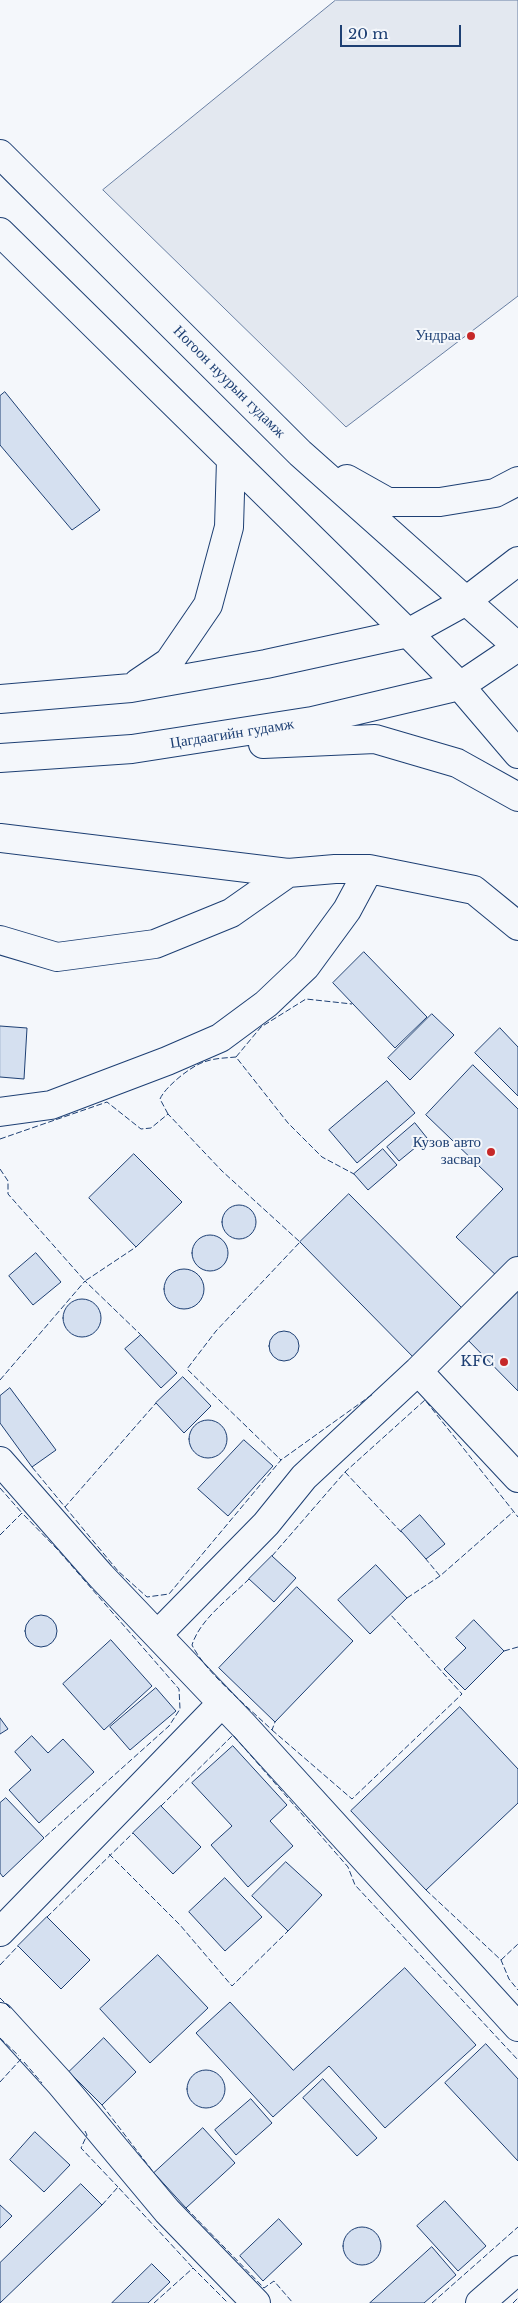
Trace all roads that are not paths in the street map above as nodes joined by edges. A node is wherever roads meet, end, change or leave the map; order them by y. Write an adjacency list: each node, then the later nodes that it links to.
1 (0, 154): 3 (main road, Ногоон нуурын гудамж)
2 (0, 232): 4 (main road)
3 (300, 453): 5 (main road); 7 (main road, Ногоон нуурын гудамж)
4 (231, 460): 8 (main road); 11 (main road)
5 (518, 482)
6 (518, 561): 7 (main road)
7 (466, 601): 8 (main road); 9 (main road, Ногоон нуурын гудамж)
8 (408, 633): 10 (main road); 11 (main road)
9 (518, 647): 10 (main road)
10 (460, 686): 13 (main road, Цагдаагийн гудамж); 14 (main road)
11 (130, 688): 12 (main road)
12 (0, 699)
13 (132, 749): 15 (main road, Цагдаагийн гудамж); 16 (main road)
14 (518, 754)
15 (0, 758)
16 (518, 797)
17 (0, 838): 19 (main road)
18 (369, 869): 19 (main road); 20 (main road); 22 (main road)
19 (288, 873): 21 (main road)
20 (518, 926)
21 (0, 940)
22 (0, 1112)
23 (518, 1271): 24 (main road)
24 (418, 1371): 26 (main road); 27 (main road)
25 (0, 1461): 27 (main road)
26 (518, 1478)
27 (158, 1634): 28 (main road)
28 (222, 1703): 29 (main road); 31 (main road)
29 (0, 1932)
30 (0, 2017): 33 (main road)
31 (518, 2026)
32 (518, 2270): 34 (main road)
33 (256, 2303)
34 (480, 2303)

